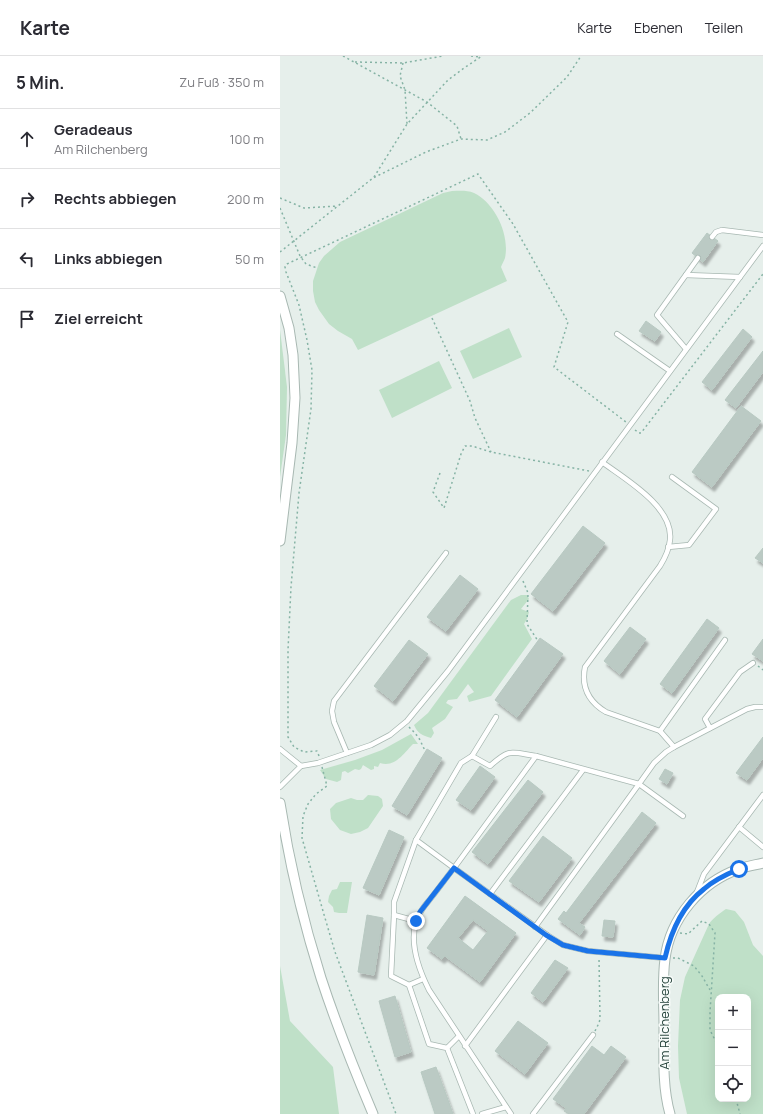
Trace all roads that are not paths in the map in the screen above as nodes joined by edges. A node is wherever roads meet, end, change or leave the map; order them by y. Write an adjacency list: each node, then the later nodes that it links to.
1 (763, 235): 2 (lane)
2 (712, 237)
3 (763, 246): 6 (lane)
4 (698, 258): 5 (lane)
5 (686, 275): 6 (lane); 9 (lane)
6 (740, 277): 9 (lane)
7 (280, 296): 13 (street)
8 (617, 334): 10 (lane)
9 (686, 348): 10 (lane)
10 (670, 371): 11 (lane)
11 (602, 462): 14 (lane); 24 (lane)
12 (672, 477): 14 (lane)
13 (280, 540)
14 (668, 547): 21 (lane)
15 (446, 553): 24 (lane)
16 (725, 640): 21 (lane)
17 (753, 663): 20 (lane)
18 (763, 707): 20 (lane)
19 (496, 717): 25 (lane)
20 (710, 728): 22 (lane)
21 (660, 730): 22 (lane)
22 (674, 747): 29 (lane)
23 (280, 749): 27 (lane)
24 (347, 754): 27 (lane)
25 (472, 756): 26 (lane); 35 (lane)
26 (536, 756): 28 (lane); 38 (lane)
27 (301, 766): 30 (lane)
28 (583, 770): 29 (lane); 39 (lane)
29 (639, 784): 33 (lane); 43 (lane)
30 (280, 787)
31 (763, 795): 34 (lane)
32 (280, 803): 53 (street)
33 (683, 816)
34 (739, 827): 36 (lane); 40 (lane)
35 (416, 840): 38 (lane); 41 (lane)
36 (763, 847)
37 (763, 863): 40 (street, Am Rilchenberg)
38 (454, 868): 39 (lane); 42 (lane)
39 (490, 894): 43 (lane)
40 (696, 896): 45 (street, Am Rilchenberg)
41 (394, 915): 42 (lane); 47 (lane)
42 (416, 921): 46 (lane)
43 (535, 927): 44 (lane)
44 (546, 935): 45 (lane); 50 (lane)
45 (665, 958): 58 (street, Am Rilchenberg)
46 (423, 979): 47 (lane); 49 (lane)
47 (409, 985): 51 (lane)
48 (593, 1035): 57 (lane)
49 (459, 1036): 50 (lane); 51 (lane)
50 (465, 1046): 52 (lane)
51 (447, 1048): 54 (lane)
52 (506, 1108): 55 (lane); 56 (lane)
53 (373, 1114)
54 (473, 1114)
55 (482, 1114)
56 (511, 1114)
57 (533, 1114)
58 (670, 1114)

